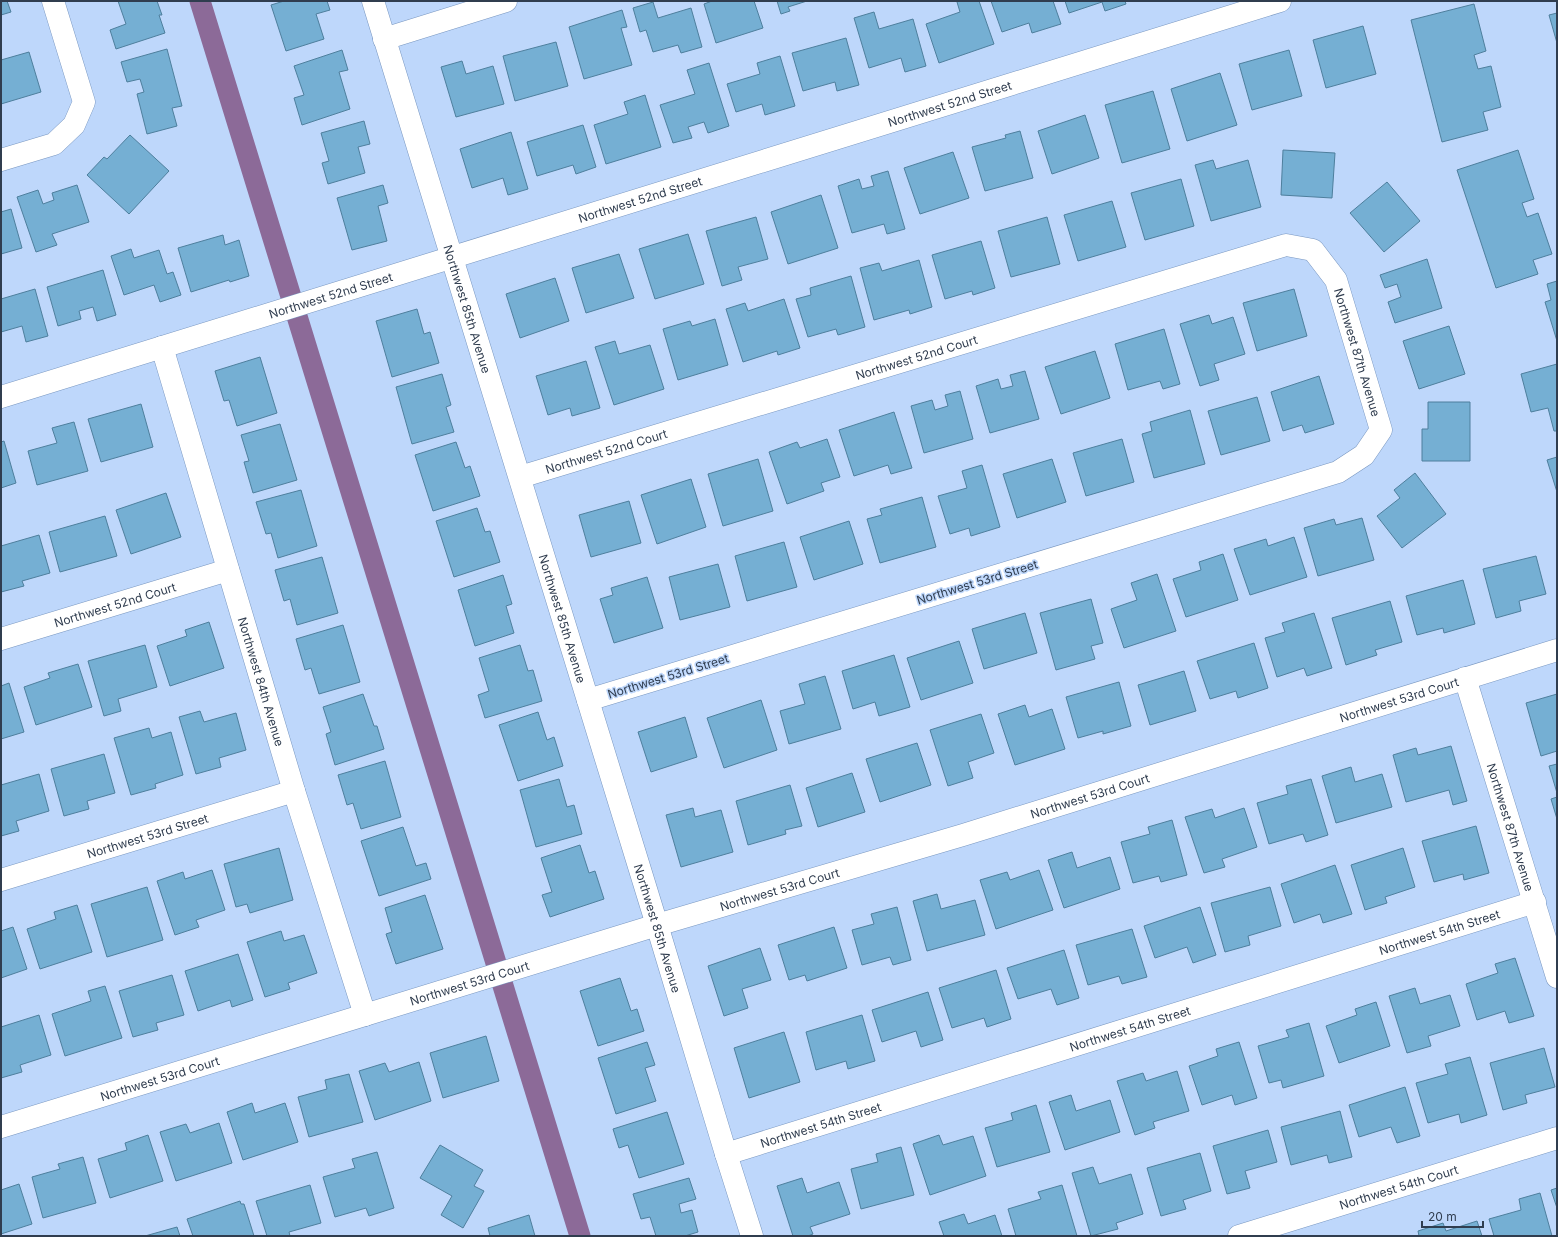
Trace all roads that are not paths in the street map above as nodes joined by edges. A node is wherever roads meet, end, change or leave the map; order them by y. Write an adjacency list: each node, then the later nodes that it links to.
1 (53, 1): 7 (street)
2 (373, 1): 6 (street, Northwest 85th Avenue)
3 (506, 1): 6 (street)
4 (1280, 1): 5 (street, Northwest 52nd Street)
5 (1236, 8): 9 (street, Northwest 52nd Street)
6 (384, 39): 9 (street, Northwest 85th Avenue)
7 (1, 160)
8 (1313, 250): 12 (street, Northwest 87th Avenue); 13 (street, Northwest 52nd Court)
9 (451, 257): 10 (street, Northwest 52nd Street); 13 (street, Northwest 85th Avenue)
10 (162, 347): 11 (street, Northwest 52nd Street); 14 (street, Northwest 84th Avenue)
11 (1, 397)
12 (1364, 456): 18 (street, Northwest 53rd Street)
13 (520, 477): 18 (street, Northwest 85th Avenue)
14 (228, 570): 15 (street, Northwest 52nd Court); 19 (street, Northwest 84th Avenue)
15 (1, 639)
16 (1557, 650): 17 (street, Northwest 53rd Court)
17 (1465, 678): 21 (street, Northwest 87th Avenue); 22 (street, Northwest 53rd Court)
18 (588, 700): 22 (street, Northwest 85th Avenue)
19 (294, 791): 20 (street, Northwest 53rd Street); 24 (street, Northwest 84th Avenue)
20 (1, 880)
21 (1535, 902): 23 (street, Northwest 87th Avenue); 27 (street, Northwest 54th Street)
22 (657, 925): 24 (street, Northwest 53rd Court); 27 (street, Northwest 85th Avenue)
23 (1557, 977)
24 (365, 1015): 25 (street, Northwest 53rd Court)
25 (1, 1128)
26 (1557, 1138): 29 (street, Northwest 54th Court)
27 (726, 1154): 28 (street, Northwest 85th Avenue)
28 (752, 1236)
29 (1239, 1236)

